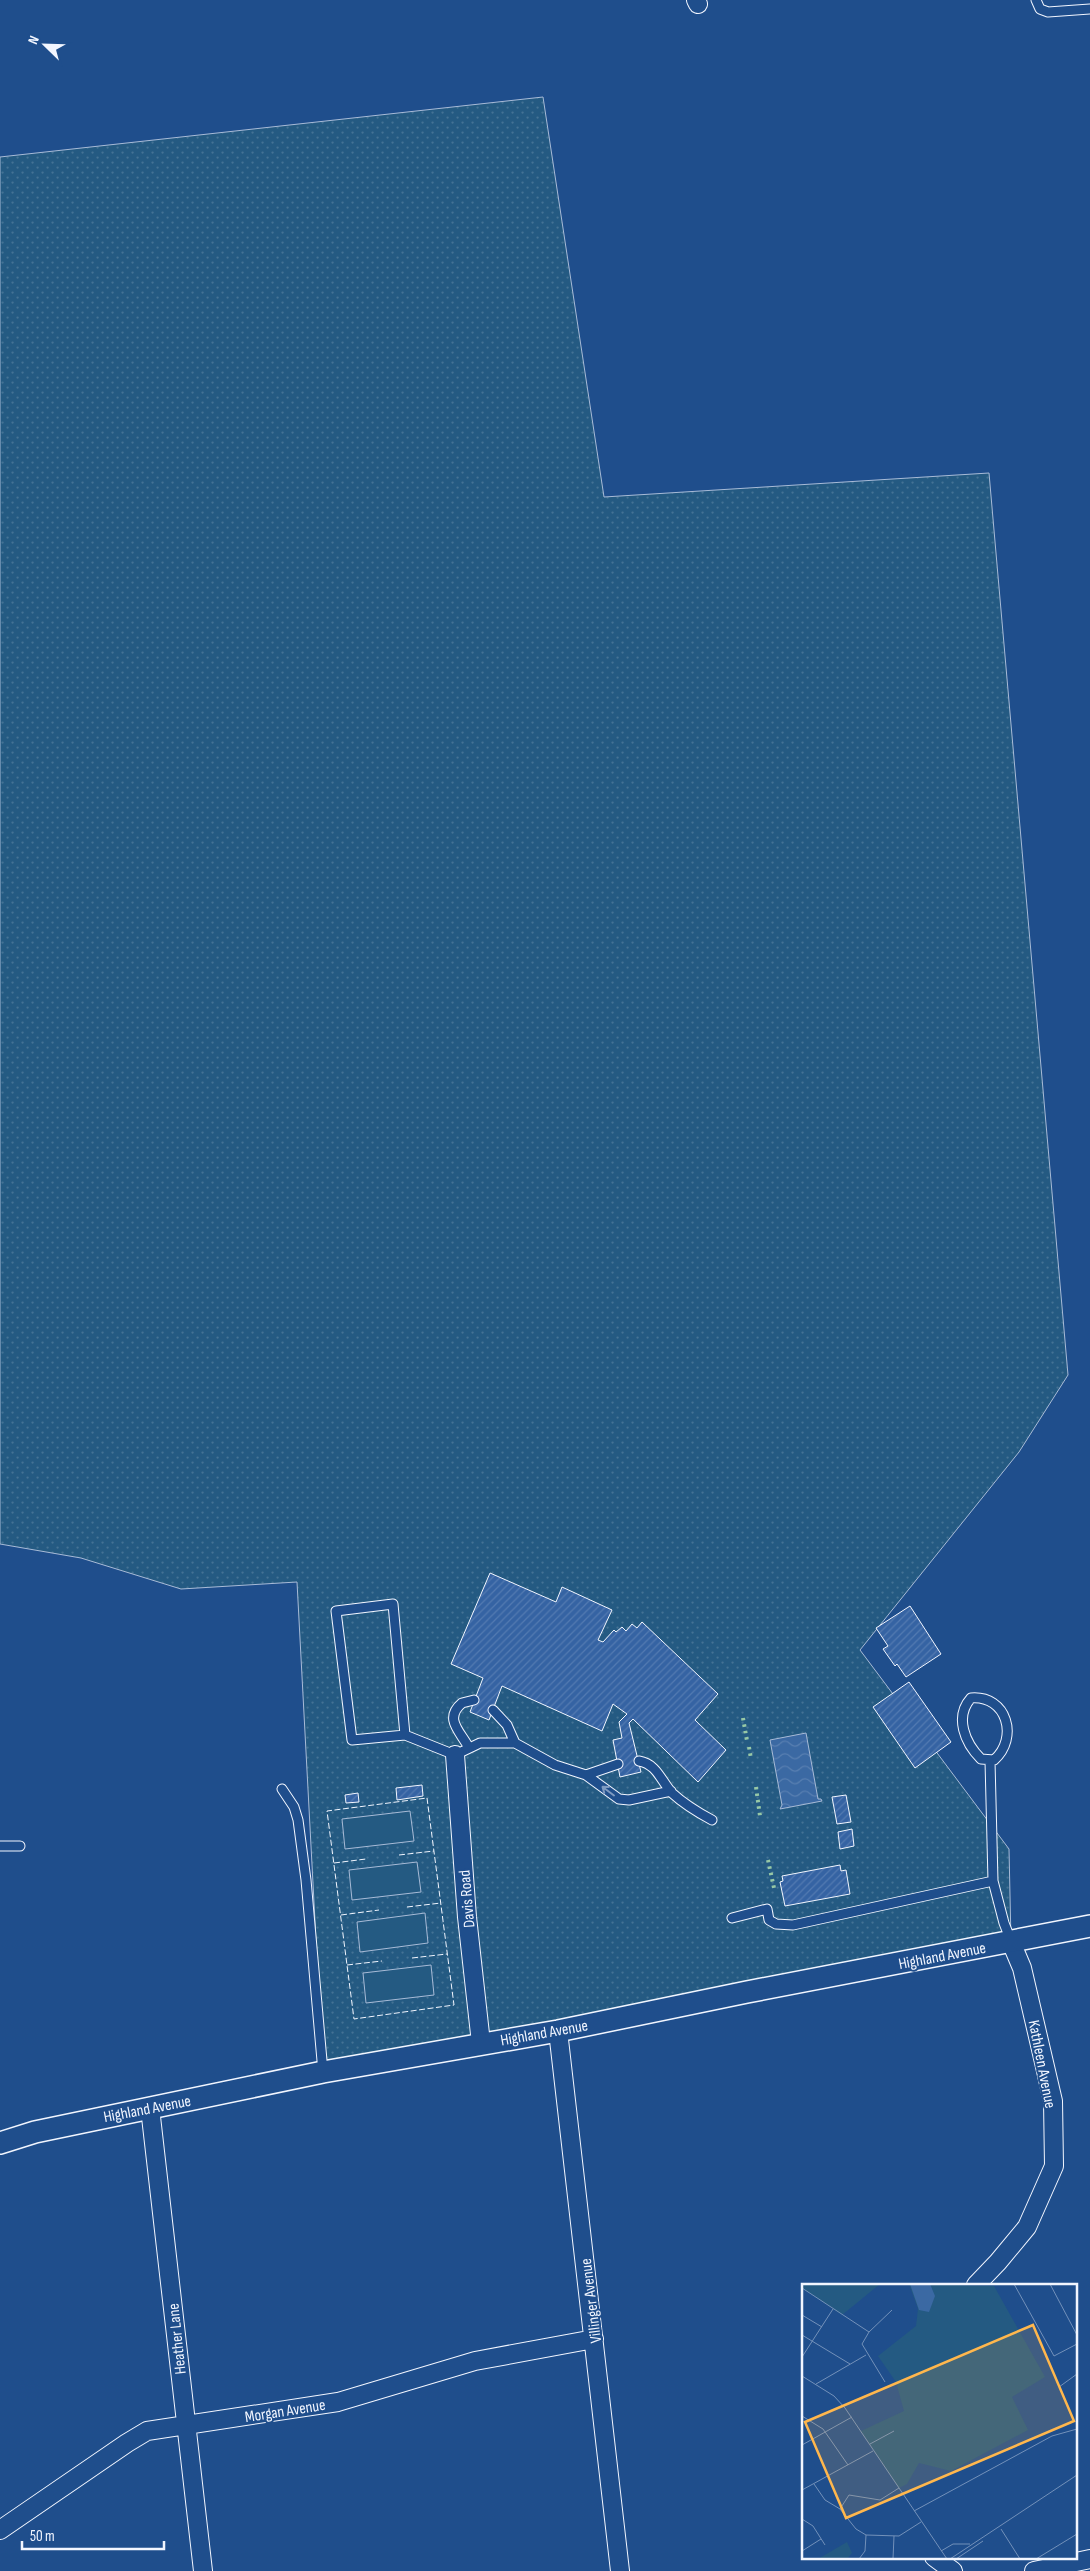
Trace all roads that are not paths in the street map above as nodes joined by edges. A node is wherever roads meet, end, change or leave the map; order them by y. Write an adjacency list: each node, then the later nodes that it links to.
1 (1036, 0): 2 (lane)
2 (1090, 8)
3 (474, 1700): 7 (lane)
4 (493, 1710): 6 (lane)
5 (405, 1735): 5 (lane); 7 (lane)
6 (515, 1742): 7 (lane); 11 (lane)
7 (462, 1752): 22 (street, Davis Road)
8 (639, 1761): 13 (lane)
9 (990, 1761): 9 (lane); 17 (lane)
10 (618, 1764): 11 (lane)
11 (586, 1775): 13 (lane, one-way to 11)
12 (282, 1789): 23 (lane)
13 (671, 1791): 14 (lane)
14 (712, 1820)
15 (0, 1846): 16 (lane)
16 (20, 1846)
17 (994, 1881): 18 (lane); 20 (lane)
18 (732, 1918)
19 (1090, 1926): 20 (street, Highland Avenue)
20 (1011, 1942): 21 (street, Highland Avenue); 26 (street, Kathleen Avenue)
21 (558, 2031): 22 (street, Highland Avenue); 27 (street, Villinger Avenue)
22 (481, 2043): 23 (street, Highland Avenue)
23 (323, 2072): 24 (street, Highland Avenue)
24 (150, 2108): 25 (street, Highland Avenue); 28 (street, Heather Lane)
25 (0, 2143)
26 (977, 2284)
27 (594, 2339): 28 (street, Morgan Avenue); 33 (street, Villinger Avenue)
28 (186, 2425): 29 (street, Morgan Avenue); 32 (street, Heather Lane)
29 (0, 2530)
30 (935, 2558): 34 (street)
31 (1090, 2559): 35 (street)
32 (203, 2571)
33 (620, 2571)
34 (954, 2571)
35 (1034, 2571)

